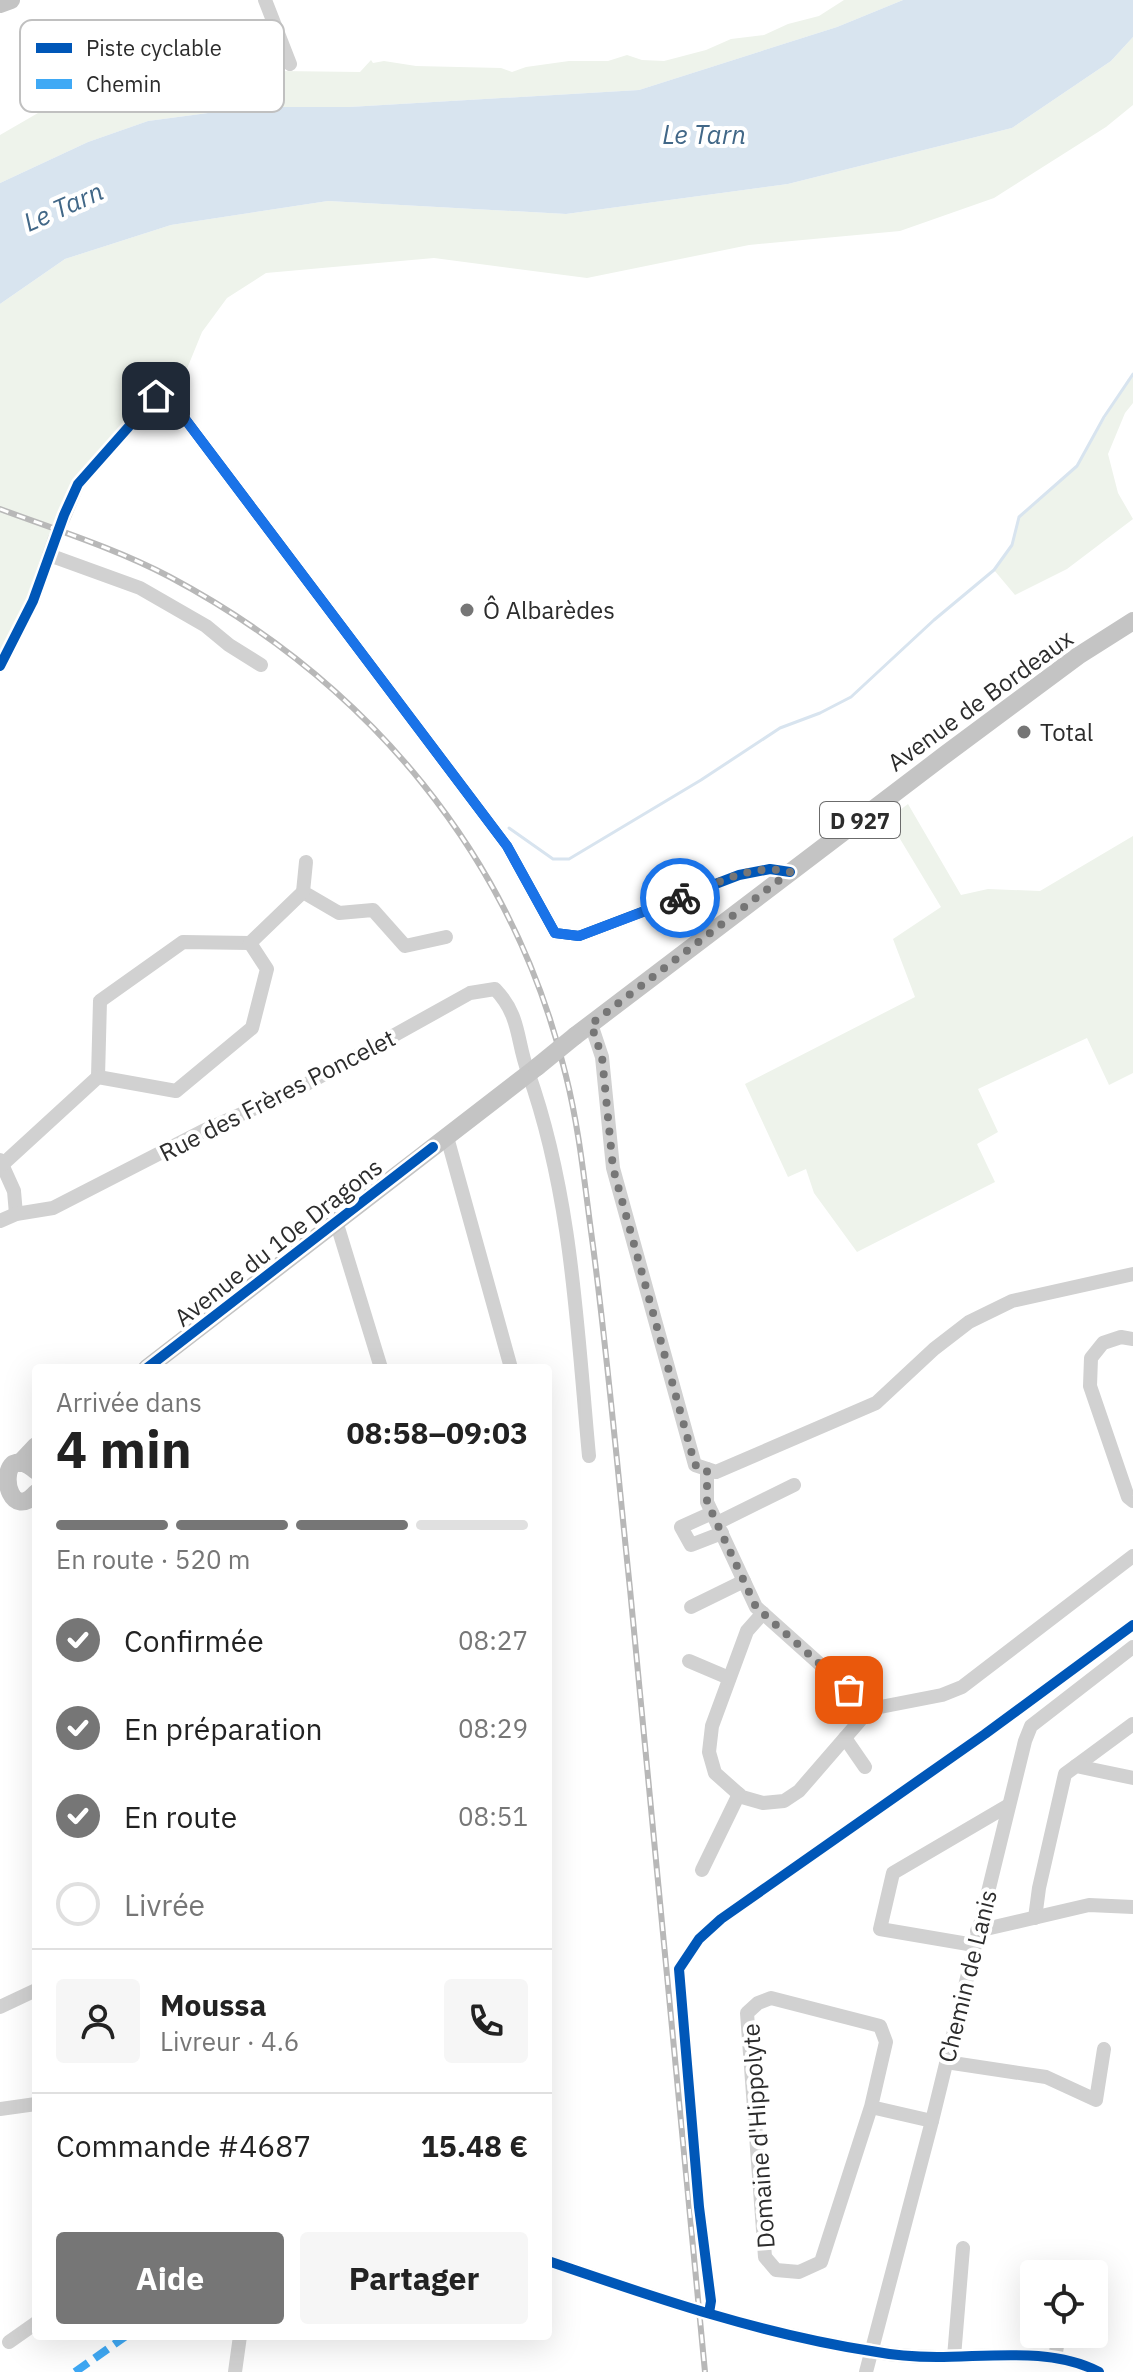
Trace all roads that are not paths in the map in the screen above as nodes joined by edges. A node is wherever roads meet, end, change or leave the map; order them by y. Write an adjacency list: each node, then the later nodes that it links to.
1 (11, 0): 3 (main road)
2 (265, 0): 4 (street)
3 (0, 4)
4 (273, 20)
5 (284, 49): 6 (street)
6 (290, 64)
7 (49, 555): 9 (street); 10 (street); 12 (street)
8 (1133, 621): 12 (main road, Avenue de Bordeaux / D 927)
9 (261, 665)
10 (0, 666)
11 (306, 862): 13 (street)
12 (790, 872): 16 (main road, Avenue de Bordeaux / D 927)
13 (303, 892): 14 (street); 15 (street)
14 (446, 937)
15 (250, 943): 18 (street); 18 (street)
16 (591, 1024): 17 (main road, Avenue du 10e Dragons / D 927, bridge); 31 (street)
17 (532, 1070): 19 (main road, Avenue du 10e Dragons / D 927); 21 (street, Rue des Frères Poncelet); 29 (street)
18 (98, 1077): 20 (street)
19 (447, 1137): 23 (main road, Avenue du 10e Dragons / D 927); 28 (street)
20 (1, 1162): 21 (street)
21 (16, 1214): 22 (street)
22 (0, 1221)
23 (336, 1221): 26 (main road, Avenue du 10e Dragons / D 927); 27 (street)
24 (1133, 1274): 31 (street)
25 (1133, 1339): 34 (street)
26 (152, 1364)
27 (380, 1364)
28 (510, 1364)
29 (589, 1456)
30 (31, 1468): 33 (main road)
31 (707, 1469): 35 (street)
32 (794, 1485): 35 (street)
33 (14, 1494)
34 (1133, 1501)
35 (717, 1523): 37 (street)
36 (1133, 1556): 43 (street)
37 (744, 1581): 38 (street); 39 (street)
38 (691, 1607)
39 (763, 1613): 42 (street); 43 (street)
40 (1133, 1647): 50 (street, Chemin de Lanis)
41 (689, 1661): 42 (street)
42 (729, 1678): 49 (street)
43 (870, 1709): 45 (street)
44 (1133, 1724): 46 (street)
45 (845, 1738): 47 (street); 49 (street)
46 (1076, 1766): 48 (street); 53 (street)
47 (865, 1767)
48 (1133, 1778)
49 (739, 1794): 51 (street)
50 (1009, 1805): 54 (street, Chemin de Lanis); 54 (street)
51 (702, 1870)
52 (1133, 1907): 53 (street)
53 (1035, 1918): 54 (street)
54 (976, 1938): 58 (street, Chemin de Lanis)
55 (32, 1992): 56 (street)
56 (0, 2007)
57 (1104, 2049): 58 (street)
58 (946, 2062): 62 (street, Chemin de Lanis)
59 (32, 2105): 61 (street)
60 (871, 2107): 60 (street, Domaine d'Hippolyte); 62 (street)
61 (0, 2109)
62 (932, 2121): 69 (street, Chemin de Lanis)
63 (963, 2248): 70 (street)
64 (552, 2262): 69 (street)
65 (32, 2326): 67 (street)
66 (239, 2340): 72 (street)
67 (9, 2342)
68 (1057, 2348): 71 (street)
69 (871, 2351): 70 (street); 73 (street, Chemin de Lanis)
70 (954, 2357): 71 (street)
71 (1055, 2358): 74 (street)
72 (235, 2372)
73 (866, 2372)
74 (1099, 2372)

